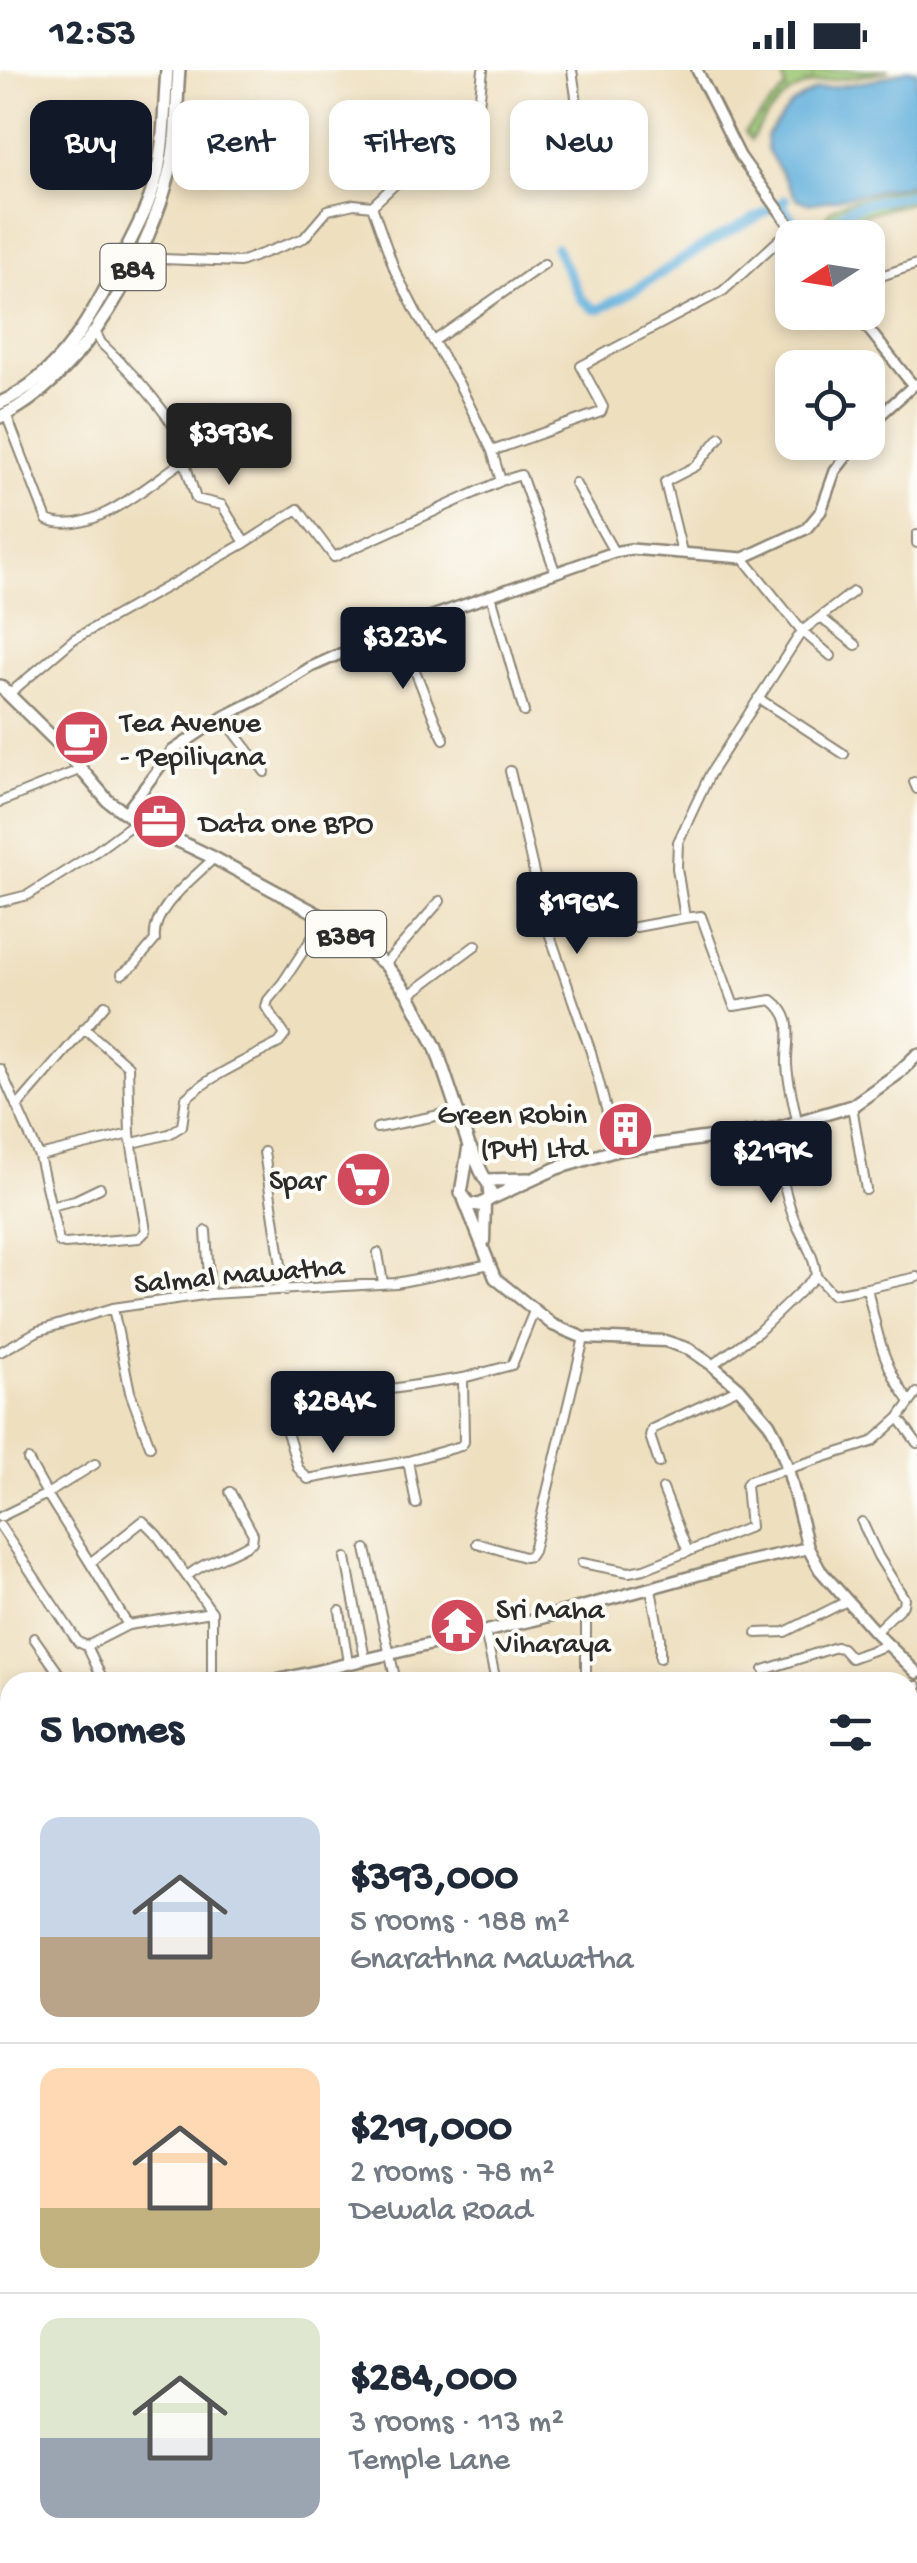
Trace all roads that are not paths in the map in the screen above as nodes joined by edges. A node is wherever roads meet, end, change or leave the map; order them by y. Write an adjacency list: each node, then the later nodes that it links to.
1 (168, 70): 10 (main road, B84)
2 (178, 70): 11 (main road, B84)
3 (483, 70): 7 (street)
4 (572, 70): 6 (street)
5 (697, 70): 8 (street)
6 (576, 100)
7 (372, 206): 11 (street); 17 (street)
8 (786, 220)
9 (775, 243): 22 (street)
10 (125, 252): 11 (street); 19 (main road, B84)
11 (138, 258): 16 (main road, B84)
12 (544, 264): 17 (street)
13 (917, 264): 14 (street)
14 (885, 275)
15 (871, 330): 18 (street)
16 (96, 331): 19 (main road, B84); 24 (street)
17 (434, 341): 22 (street)
18 (915, 384): 20 (street)
19 (2, 411): 24 (street)
20 (885, 413)
21 (720, 437): 29 (street)
22 (492, 452): 25 (street)
23 (844, 460): 30 (street)
24 (182, 462): 27 (street)
25 (501, 481): 27 (street); 31 (street)
26 (576, 483): 28 (street)
27 (245, 543): 39 (street)
28 (614, 552): 29 (street); 31 (street)
29 (682, 552): 30 (street)
30 (743, 558): 36 (street)
31 (555, 571): 33 (street)
32 (853, 592): 34 (street)
33 (490, 596): 35 (street); 41 (street)
34 (821, 618): 36 (street); 37 (street)
35 (398, 628): 42 (street); 43 (street)
36 (802, 631): 38 (street); 40 (street)
37 (856, 645)
38 (831, 656)
39 (5, 690): 45 (main road, B389)
40 (758, 698): 44 (street); 55 (street)
41 (524, 712)
42 (223, 717): 47 (street); 49 (street)
43 (444, 739)
44 (844, 754)
45 (80, 770): 48 (street); 49 (main road, B389)
46 (510, 771): 73 (street)
47 (265, 772)
48 (0, 802)
49 (125, 813): 50 (main road, B389)
50 (137, 821): 51 (main road, B389); 53 (street)
51 (214, 858): 54 (main road, B389); 59 (street)
52 (440, 901): 58 (street)
53 (0, 902)
54 (326, 918): 58 (main road, B389); 71 (street)
55 (684, 918): 56 (street); 68 (street)
56 (636, 927)
57 (476, 946): 60 (street)
58 (385, 964): 60 (main road, B389)
59 (122, 974)
60 (410, 995): 67 (main road, B389)
61 (105, 1005): 62 (street)
62 (84, 1028): 66 (street); 71 (street)
63 (917, 1055): 65 (main road)
64 (0, 1069): 66 (street)
65 (852, 1106): 68 (main road); 80 (street)
66 (18, 1108): 75 (street)
67 (459, 1111): 69 (street); 72 (main road, B389)
68 (798, 1120): 70 (main road)
69 (377, 1128)
70 (774, 1129): 73 (main road); 88 (street)
71 (131, 1138): 75 (street); 83 (street)
72 (469, 1146): 76 (main road, B389); 78 (main road, B389)
73 (617, 1150): 77 (main road)
74 (264, 1152): 92 (street)
75 (39, 1156): 83 (street)
76 (484, 1179): 77 (main road); 78 (main road); 82 (main road)
77 (534, 1179): 82 (main road)
78 (462, 1186): 81 (main road)
79 (100, 1188): 83 (street)
80 (866, 1190)
81 (464, 1200): 82 (main road); 85 (main road)
82 (488, 1200): 85 (main road)
83 (50, 1206)
84 (206, 1232): 93 (street)
85 (484, 1248): 87 (main road)
86 (378, 1253): 90 (street)
87 (490, 1264): 90 (street, Salmal Mawatha); 95 (main road)
88 (816, 1276): 91 (street); 98 (street)
89 (917, 1278): 91 (street)
90 (383, 1283): 92 (street, Salmal Mawatha)
91 (867, 1288): 103 (street)
92 (285, 1290): 93 (street, Salmal Mawatha)
93 (210, 1294): 94 (street, Salmal Mawatha)
94 (113, 1308): 97 (street, Salmal Mawatha); 107 (street)
95 (534, 1311): 96 (main road); 99 (street)
96 (584, 1338): 98 (main road); 120 (street)
97 (0, 1352)
98 (712, 1364): 100 (main road)
99 (463, 1378): 101 (street); 109 (street)
100 (738, 1388): 110 (street); 112 (main road)
101 (391, 1390)
102 (917, 1393): 103 (street)
103 (910, 1402): 105 (street)
104 (280, 1413): 109 (street)
105 (898, 1418): 106 (street); 112 (street)
106 (916, 1436)
107 (150, 1446)
108 (28, 1460): 115 (street)
109 (408, 1461): 116 (street)
110 (659, 1463)
111 (94, 1464): 115 (street)
112 (788, 1470): 121 (main road); 123 (street)
113 (663, 1490): 123 (street)
114 (230, 1492): 127 (street)
115 (47, 1494): 117 (street); 125 (street)
116 (416, 1504)
117 (0, 1518)
118 (862, 1522): 135 (street)
119 (0, 1526): 138 (street)
120 (477, 1544)
121 (808, 1548): 128 (main road); 129 (main road)
122 (366, 1549): 140 (street)
123 (688, 1552): 126 (street)
124 (346, 1558): 142 (street)
125 (90, 1563): 127 (street); 133 (street)
126 (582, 1564)
127 (187, 1576): 131 (street)
128 (652, 1590): 130 (main road); 141 (street)
129 (847, 1601): 135 (main road); 136 (street)
130 (586, 1607): 134 (main road); 153 (street)
131 (212, 1612): 133 (street); 148 (street)
132 (340, 1612): 143 (street)
133 (128, 1624): 138 (street)
134 (485, 1631): 140 (main road); 152 (street)
135 (875, 1632): 139 (main road)
136 (757, 1633)
137 (34, 1638): 146 (street)
138 (82, 1644): 147 (street)
139 (887, 1646): 145 (street); 154 (main road)
140 (390, 1654): 142 (main road); 151 (street)
141 (660, 1658)
142 (365, 1660): 143 (main road)
143 (348, 1663): 144 (main road)
144 (326, 1668): 149 (main road); 150 (street)
145 (764, 1670)
146 (58, 1672)
147 (98, 1672)
148 (212, 1672)
149 (311, 1672)
150 (327, 1672)
151 (394, 1672)
152 (494, 1672)
153 (586, 1672)
154 (916, 1672)

